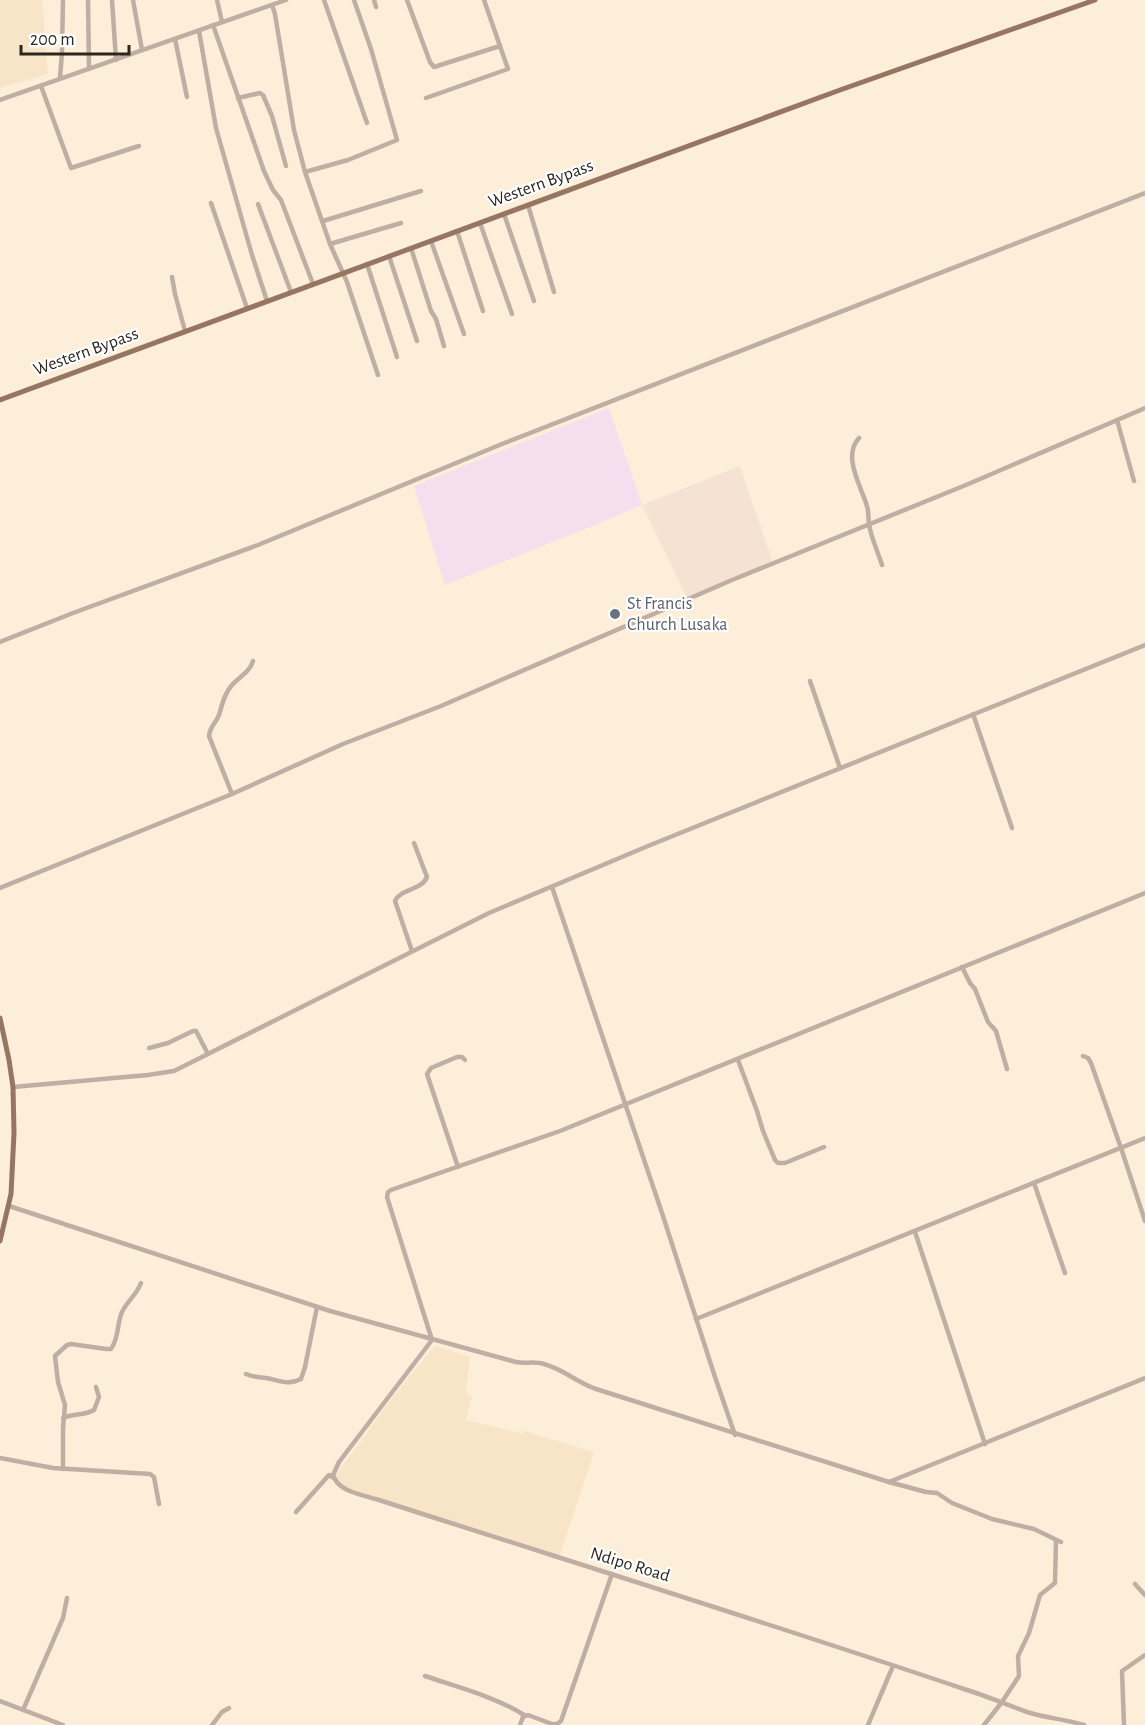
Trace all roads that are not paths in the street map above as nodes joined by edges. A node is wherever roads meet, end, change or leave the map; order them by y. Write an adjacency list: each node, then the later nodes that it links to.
1 (63, 0): 23 (street)
2 (88, 0): 22 (street)
3 (112, 0): 21 (street)
4 (133, 0): 20 (street)
5 (217, 0): 15 (street)
6 (286, 0): 13 (street)
7 (324, 0): 29 (street)
8 (354, 0): 32 (street)
9 (374, 0): 14 (street)
10 (407, 0): 19 (street)
11 (484, 0): 19 (street)
12 (1095, 0): 37 (main road, Western Bypass)
13 (272, 5): 15 (street); 32 (street)
14 (376, 7)
15 (222, 22): 16 (street)
16 (213, 26): 17 (street); 26 (street)
17 (199, 31): 18 (street); 53 (street)
18 (175, 39): 20 (street); 25 (street)
19 (500, 46): 27 (street)
20 (142, 50): 21 (street)
21 (116, 60): 22 (street)
22 (89, 68): 23 (street)
23 (60, 78): 24 (street)
24 (41, 86): 28 (street); 30 (street)
25 (187, 97)
26 (238, 98): 31 (street); 50 (street)
27 (426, 98)
28 (0, 100)
29 (367, 123)
30 (139, 146)
31 (286, 166)
32 (304, 172): 39 (street)
33 (421, 191): 39 (street)
34 (1145, 193): 71 (street)
35 (211, 203): 55 (street)
36 (258, 204): 51 (street)
37 (528, 205): 38 (main road, Western Bypass); 52 (street)
38 (504, 214): 41 (main road, Western Bypass); 54 (street)
39 (323, 221): 44 (street)
40 (401, 223): 44 (street)
41 (480, 223): 42 (main road, Western Bypass); 57 (street)
42 (457, 231): 43 (main road, Western Bypass); 56 (street)
43 (431, 241): 45 (main road, Western Bypass); 59 (street)
44 (330, 244): 48 (street)
45 (411, 248): 46 (main road, Western Bypass); 61 (street)
46 (389, 256): 47 (main road, Western Bypass); 60 (street)
47 (367, 264): 48 (main road, Western Bypass); 62 (street)
48 (344, 273): 50 (main road, Western Bypass); 63 (street)
49 (172, 277): 58 (street)
50 (313, 284): 51 (main road, Western Bypass)
51 (291, 292): 53 (main road, Western Bypass)
52 (554, 292)
53 (267, 301): 55 (main road, Western Bypass)
54 (534, 301)
55 (247, 308): 58 (main road, Western Bypass)
56 (483, 311)
57 (512, 314)
58 (185, 331): 64 (main road, Western Bypass)
59 (465, 333)
60 (417, 341)
61 (444, 345)
62 (397, 357)
63 (378, 375)
64 (0, 400)
65 (1145, 409): 66 (street)
66 (1117, 420): 68 (street); 69 (street)
67 (859, 438): 69 (street)
68 (1134, 481)
69 (869, 525): 70 (street); 77 (street)
70 (882, 565)
71 (0, 642)
72 (1145, 645): 75 (street)
73 (253, 661): 77 (street)
74 (810, 681): 76 (street)
75 (974, 714): 76 (street); 78 (street)
76 (840, 768): 80 (street)
77 (231, 794): 81 (street)
78 (1012, 828)
79 (414, 843): 83 (street)
80 (552, 887): 83 (street); 93 (street)
81 (0, 888)
82 (1145, 893): 84 (street)
83 (412, 951): 87 (street)
84 (962, 967): 90 (street); 91 (street)
85 (0, 1018): 92 (main road)
86 (149, 1048): 87 (street)
87 (208, 1054): 92 (street)
88 (1083, 1056): 96 (street)
89 (465, 1060): 97 (street)
90 (738, 1060): 93 (street); 95 (street)
91 (1007, 1069)
92 (13, 1087): 99 (main road)
93 (626, 1104): 97 (street); 106 (street)
94 (1145, 1138): 96 (street)
95 (824, 1147)
96 (1121, 1148): 98 (street); 100 (street)
97 (458, 1167): 107 (street)
98 (1034, 1184): 101 (street); 103 (street)
99 (9, 1206): 102 (main road); 105 (street)
100 (1145, 1221)
101 (915, 1232): 106 (street); 113 (street)
102 (0, 1241)
103 (1065, 1273)
104 (141, 1283): 111 (street)
105 (317, 1307): 107 (street); 108 (street)
106 (696, 1319): 112 (street)
107 (432, 1340): 112 (street); 116 (street)
108 (246, 1374)
109 (1144, 1380): 113 (street)
110 (96, 1387): 111 (street)
111 (63, 1418): 115 (street)
112 (735, 1435): 117 (street)
113 (985, 1444): 117 (street)
114 (0, 1458): 115 (street)
115 (63, 1469): 118 (street)
116 (334, 1478): 119 (street); 120 (street, Ndipo Road)
117 (889, 1482): 128 (street)
118 (159, 1504)
119 (296, 1512)
120 (612, 1574): 125 (street, Ndipo Road); 131 (street)
121 (1135, 1584): 122 (street)
122 (1145, 1595)
123 (67, 1598): 130 (street)
124 (1145, 1655): 138 (street)
125 (893, 1666): 128 (street, Ndipo Road); 135 (street)
126 (425, 1676): 131 (street)
127 (0, 1701): 130 (street)
128 (1002, 1702): 136 (street); 137 (street, Ndipo Road)
129 (229, 1708): 133 (street)
130 (23, 1710): 132 (street)
131 (524, 1715): 134 (street)
132 (63, 1725)
133 (212, 1725)
134 (520, 1725)
135 (868, 1725)
136 (984, 1725)
137 (1084, 1725)
138 (1124, 1725)

